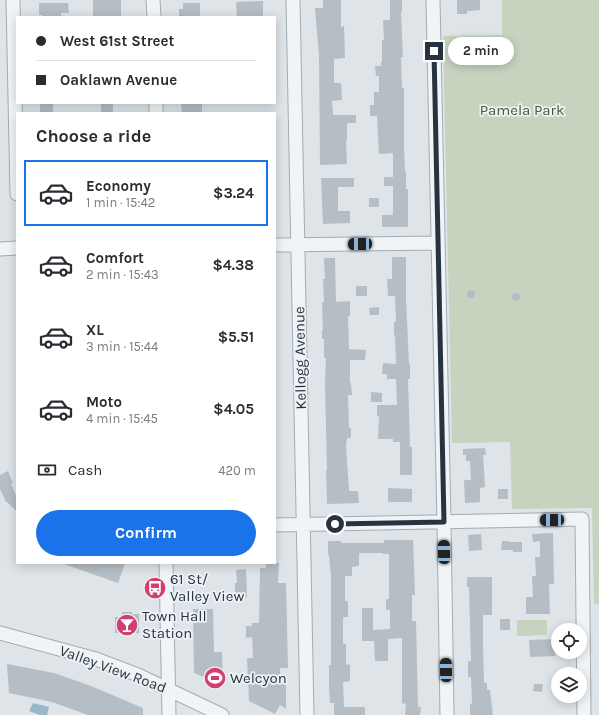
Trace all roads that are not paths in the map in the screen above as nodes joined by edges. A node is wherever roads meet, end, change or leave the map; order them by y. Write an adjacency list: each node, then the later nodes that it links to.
1 (13, 0): 6 (street)
2 (153, 0): 5 (street)
3 (293, 0): 8 (street, Kellogg Avenue)
4 (432, 0): 7 (street)
5 (154, 16)
6 (16, 146)
7 (438, 243): 8 (street); 12 (street)
8 (298, 244): 9 (street); 13 (street, Kellogg Avenue)
9 (276, 245)
10 (16, 248): 11 (street)
11 (0, 249)
12 (444, 522): 13 (street); 21 (street); 22 (street)
13 (303, 524): 14 (street); 20 (street, Kellogg Avenue)
14 (276, 525)
15 (166, 564): 17 (street)
16 (0, 633): 17 (street, Valley View Road)
17 (168, 689): 18 (street); 19 (street, Valley View Road)
18 (169, 715)
19 (222, 715)
20 (307, 715)
21 (446, 715)
22 (584, 715)

